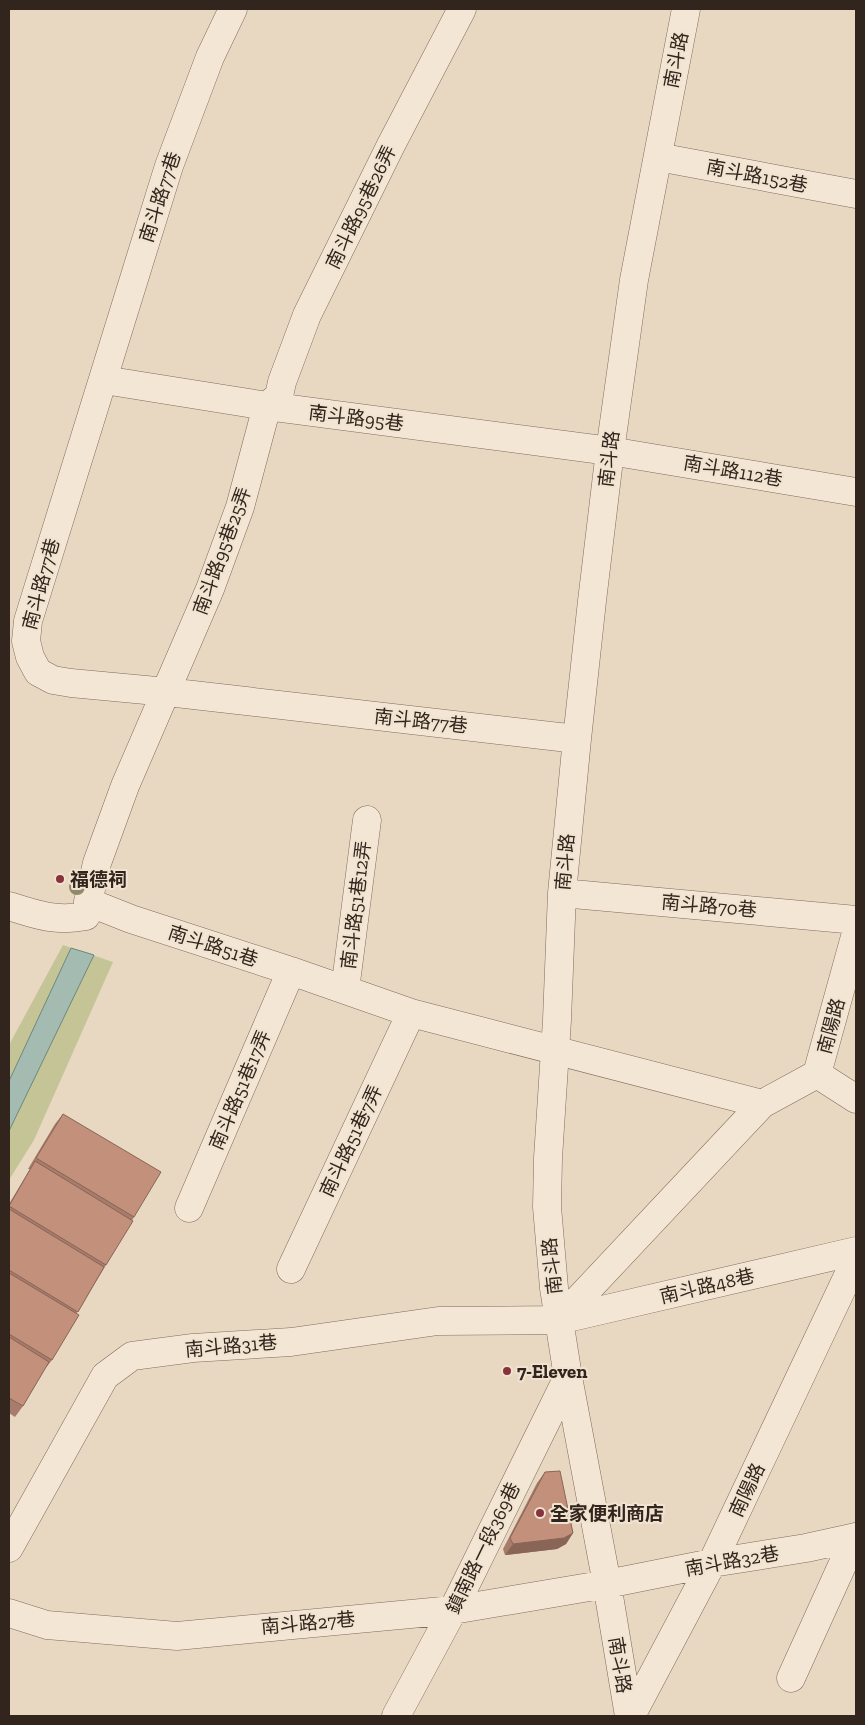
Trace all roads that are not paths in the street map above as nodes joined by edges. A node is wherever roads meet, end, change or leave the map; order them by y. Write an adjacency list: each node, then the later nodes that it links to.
1 (233, 9): 6 (street, 南斗路77巷)
2 (462, 9): 7 (street, 南斗路95巷26弄)
3 (686, 9): 4 (street, 南斗路)
4 (658, 157): 5 (street, 南斗路152巷); 8 (street, 南斗路)
5 (856, 194)
6 (104, 380): 7 (street, 南斗路95巷); 10 (street, 南斗路77巷)
7 (267, 406): 8 (street, 南斗路95巷); 10 (street, 南斗路95巷25弄)
8 (610, 450): 9 (street, 南斗路112巷); 11 (street, 南斗路)
9 (856, 492)
10 (167, 692): 11 (street, 南斗路77巷); 14 (street)
11 (576, 739): 13 (street, 南斗路)
12 (367, 820): 19 (street, 南斗路51巷12弄)
13 (562, 893): 16 (street, 南斗路70巷); 21 (street, 南斗路)
14 (88, 902): 15 (street); 18 (street, 南斗路51巷)
15 (9, 906)
16 (856, 920)
17 (856, 933): 22 (street, 南陽路)
18 (291, 971): 19 (street, 南斗路51巷); 25 (street, 南斗路51巷17弄)
19 (345, 990): 20 (street, 南斗路51巷)
20 (411, 1013): 21 (street, 南斗路51巷); 28 (street, 南斗路51巷7弄)
21 (554, 1052): 24 (street, 南斗路51巷); 29 (street, 南斗路)
22 (818, 1074): 23 (street, 南陽路); 24 (street)
23 (856, 1099)
24 (762, 1104): 29 (street)
25 (189, 1208)
26 (856, 1251): 29 (street, 南斗路48巷)
27 (856, 1260): 33 (street, 南陽路)
28 (291, 1268)
29 (559, 1320): 30 (street, 南斗路); 32 (street, 南斗路31巷)
30 (568, 1377): 34 (street, 南斗路); 35 (street, 鎮南路一段369巷)
31 (855, 1537): 33 (street, 南斗路32巷); 37 (street)
32 (9, 1548)
33 (712, 1563): 34 (street, 南斗路32巷); 39 (street, 南陽路)
34 (607, 1584): 35 (street, 南斗路27巷); 39 (street, 南斗路)
35 (453, 1610): 36 (street, 南斗路27巷); 38 (street, 鎮南路一段369巷)
36 (9, 1613)
37 (791, 1678)
38 (396, 1716)
39 (630, 1716)

